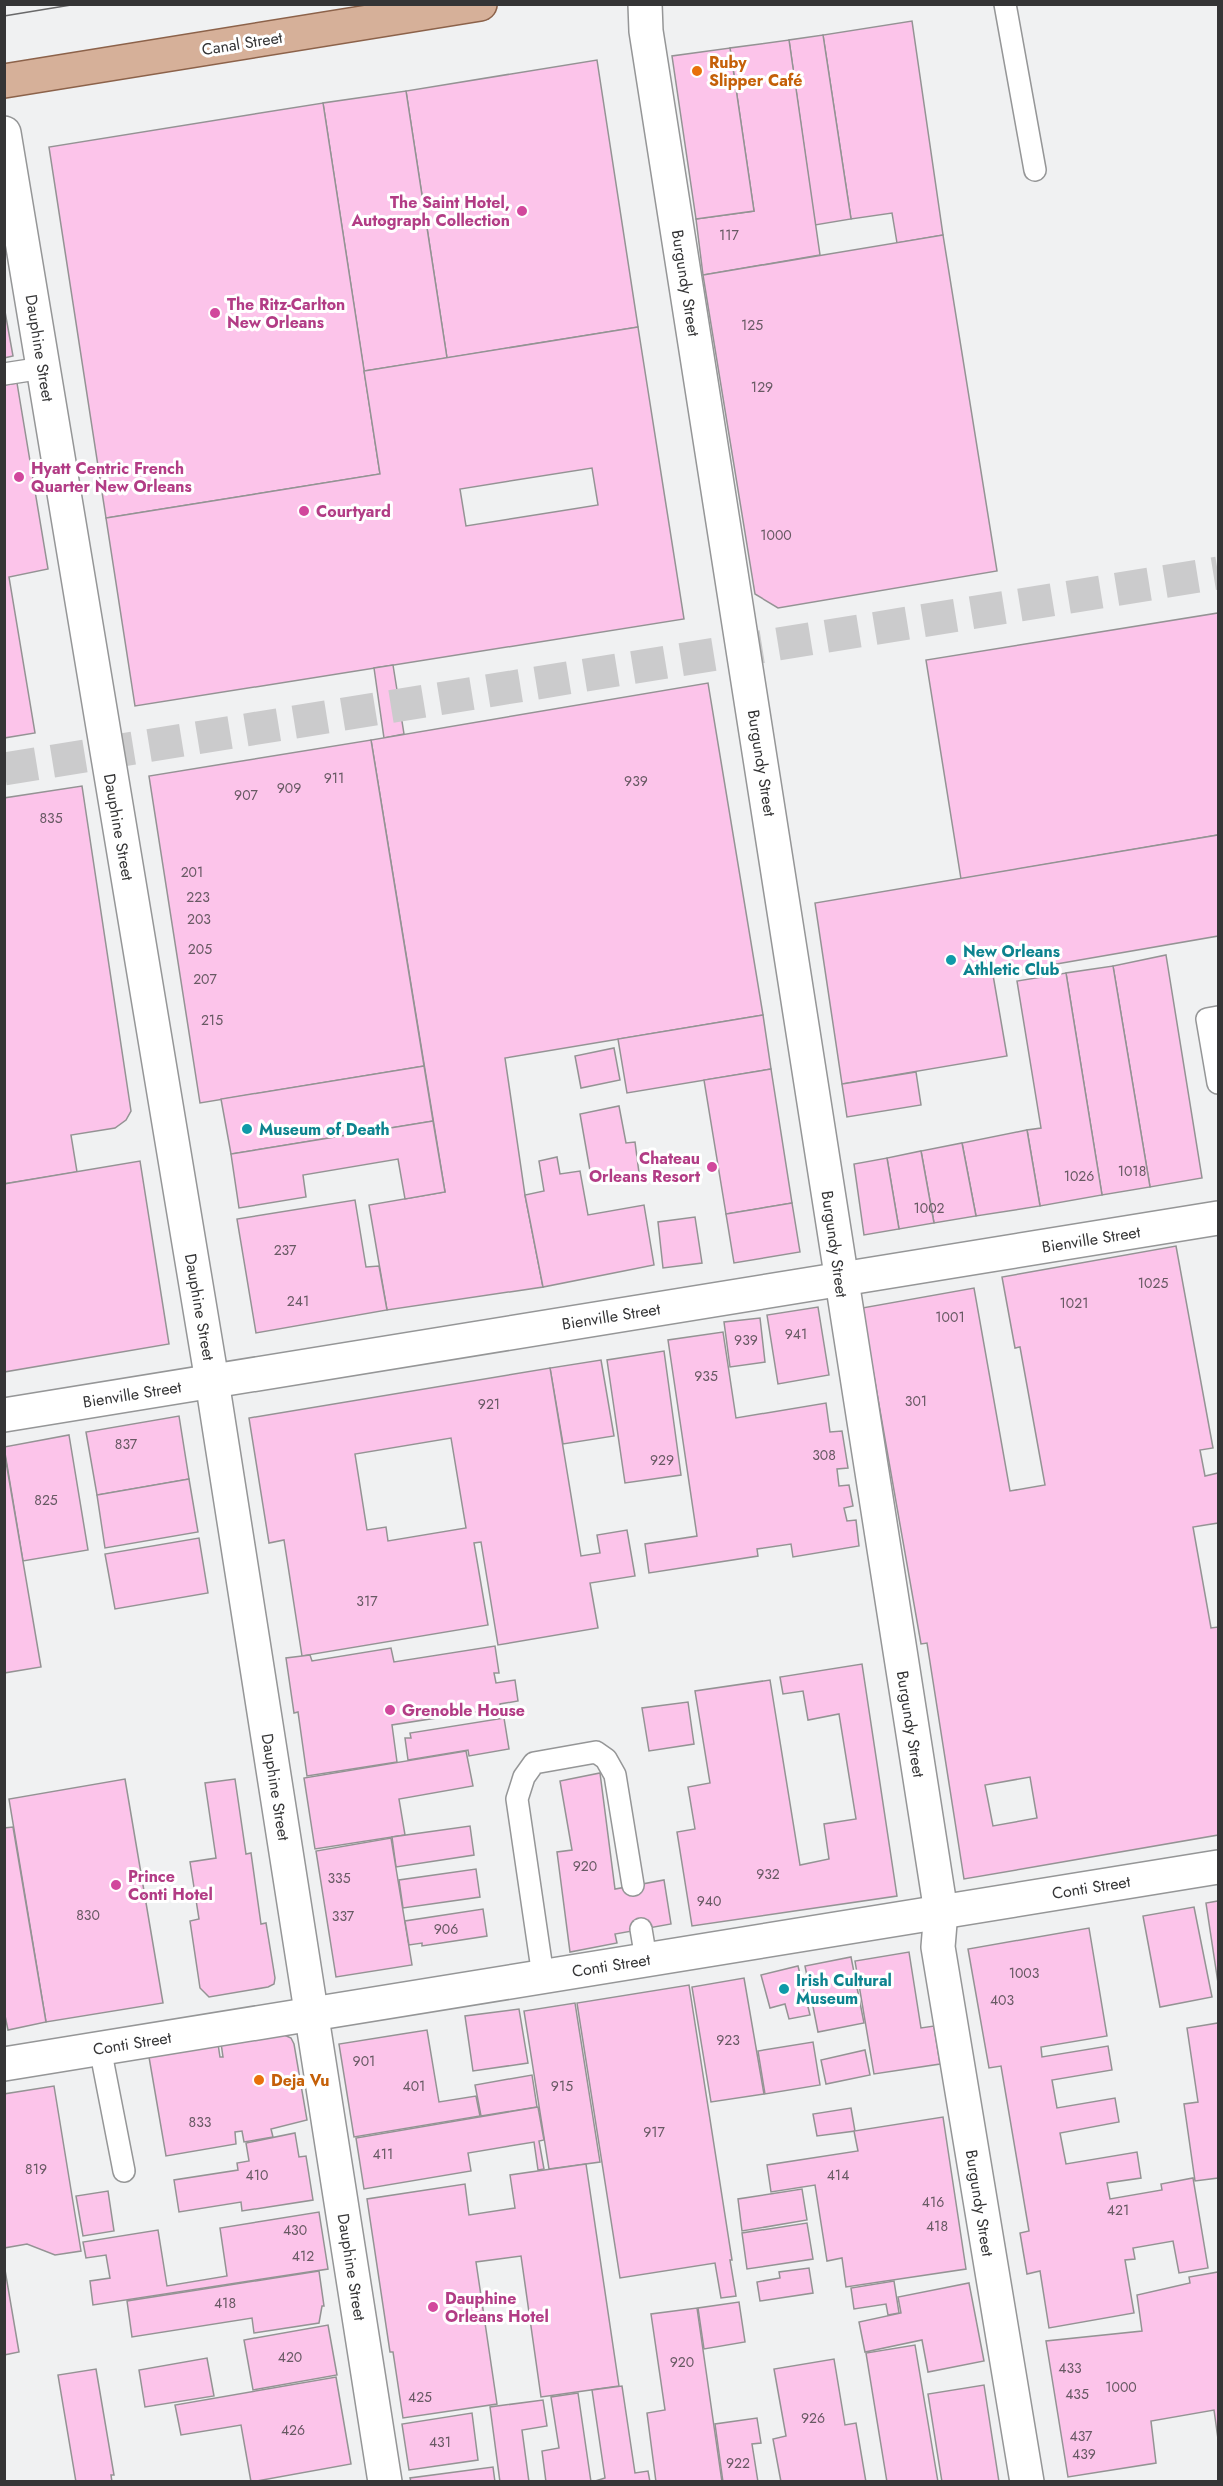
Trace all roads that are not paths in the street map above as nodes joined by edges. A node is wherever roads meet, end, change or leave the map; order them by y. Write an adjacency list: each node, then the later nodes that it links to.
1 (480, 4): 4 (main road, Canal Street)
2 (645, 4): 12 (street, Burgundy Street)
3 (1005, 4): 6 (lane)
4 (4, 81)
5 (4, 133): 7 (street, Dauphine Street)
6 (1035, 170)
7 (43, 368): 8 (lane); 13 (street, Dauphine Street)
8 (4, 374)
9 (1218, 1017): 10 (lane)
10 (1218, 1083)
11 (1218, 1218): 12 (street, Bienville Street)
12 (841, 1279): 13 (street, Bienville Street); 17 (street, Burgundy Street)
13 (212, 1381): 14 (street, Bienville Street); 19 (street, Dauphine Street)
14 (4, 1415)
15 (1218, 1867): 17 (street, Conti Street)
16 (633, 1885): 18 (lane)
17 (941, 1911): 18 (street, Conti Street); 24 (street, Burgundy Street)
18 (543, 1976): 19 (street, Conti Street)
19 (312, 2014): 20 (street, Conti Street); 23 (street, Dauphine Street)
20 (100, 2048): 21 (street, Conti Street); 22 (lane)
21 (4, 2064)
22 (124, 2171)
23 (385, 2481)
24 (1027, 2481)

